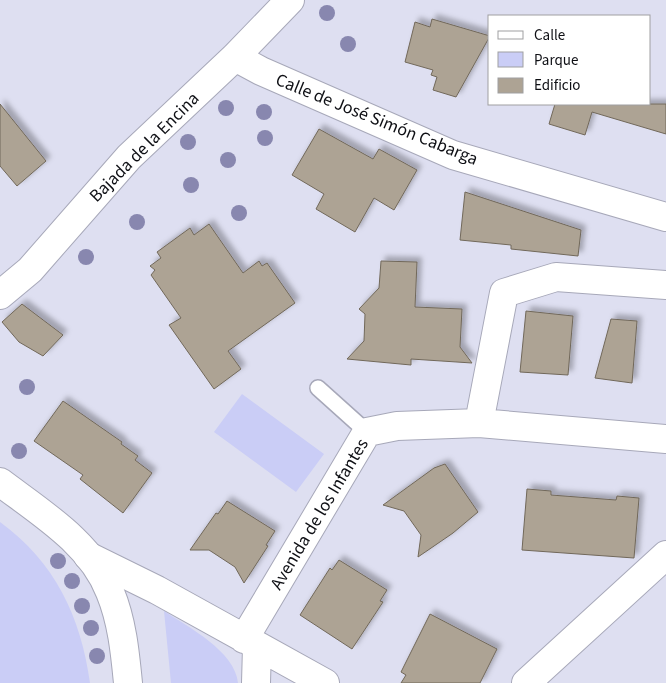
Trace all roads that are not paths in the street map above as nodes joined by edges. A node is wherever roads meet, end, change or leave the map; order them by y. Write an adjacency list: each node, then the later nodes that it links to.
1 (290, 0): 2 (street, Bajada de la Encina)
2 (235, 57): 3 (street, Calle de José Simón Cabarga); 5 (street, Bajada de la Encina)
3 (666, 217)
4 (666, 285): 7 (street)
5 (0, 295)
6 (318, 388): 8 (lane)
7 (479, 423): 8 (street, Avenida de los Infantes); 9 (street, Avenida de los Infantes)
8 (368, 432): 13 (street, Avenida de los Infantes)
9 (666, 439)
10 (0, 482): 12 (street)
11 (666, 555): 17 (street)
12 (88, 556): 13 (street); 14 (street)
13 (251, 643): 15 (street, Avenida de los Infantes); 16 (street)
14 (128, 683)
15 (256, 683)
16 (325, 683)
17 (526, 683)

